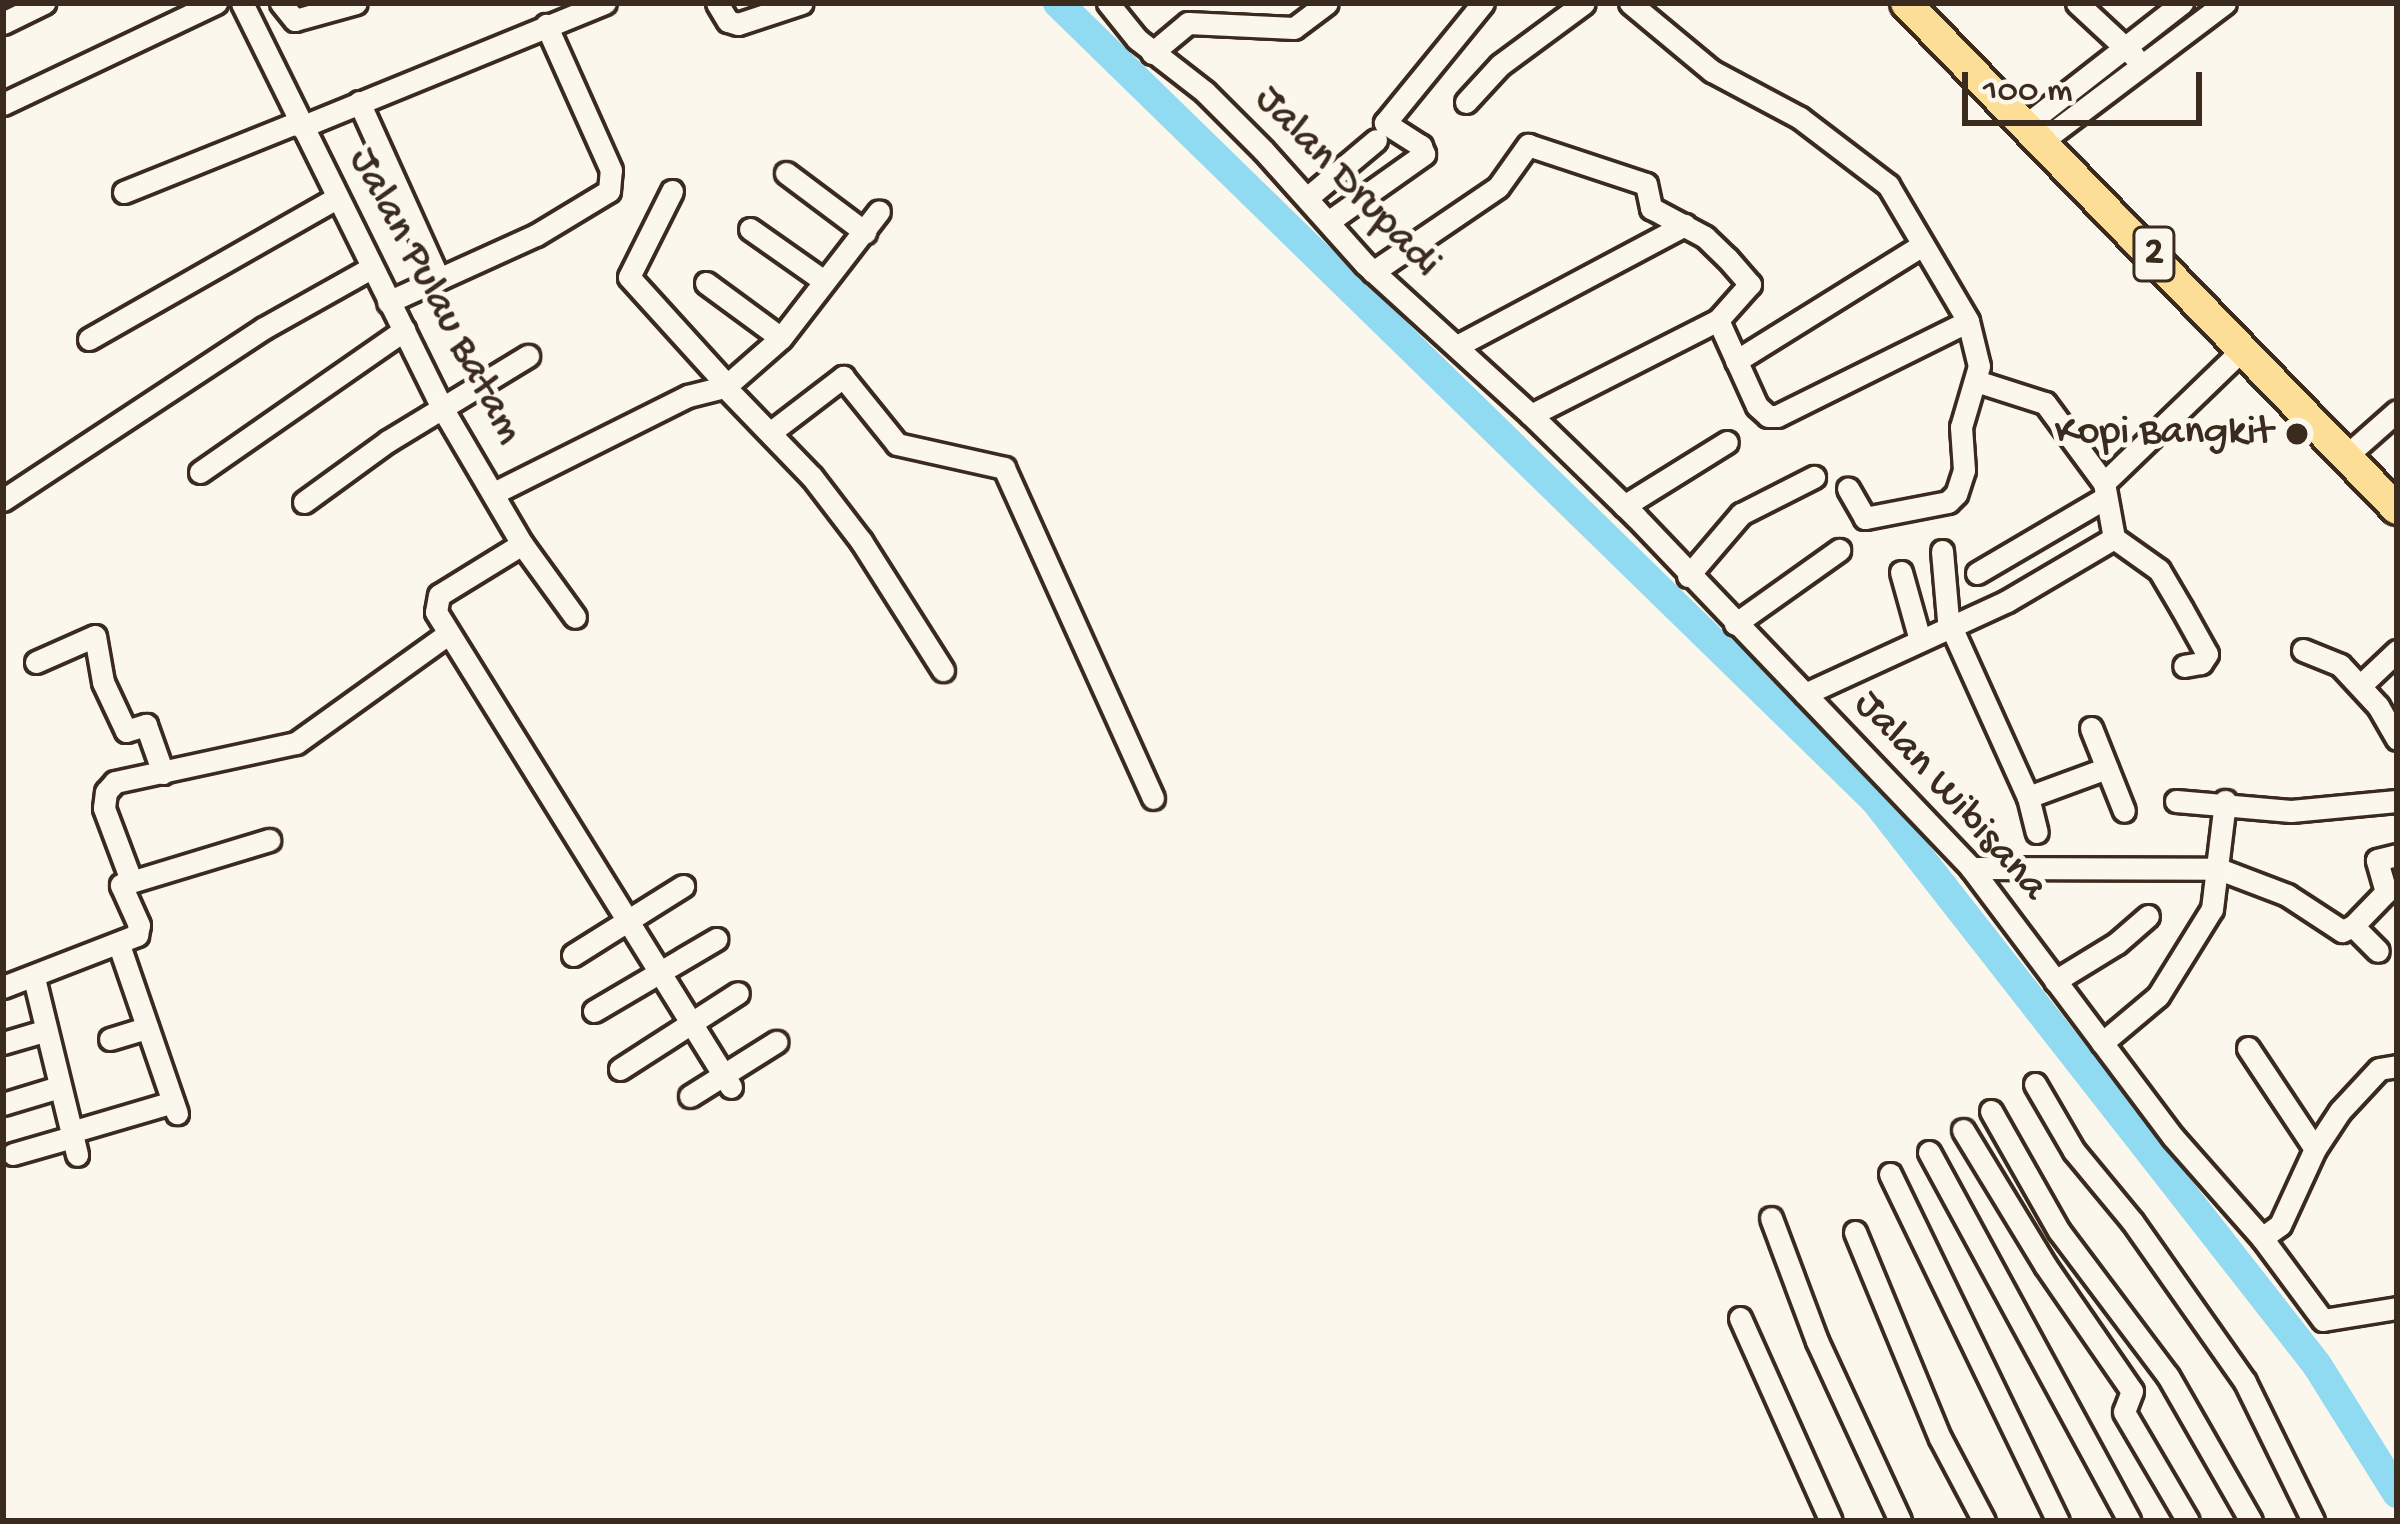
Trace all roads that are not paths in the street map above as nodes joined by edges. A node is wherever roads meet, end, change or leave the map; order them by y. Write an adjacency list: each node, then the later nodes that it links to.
1 (44, 3): 19 (street)
2 (216, 3): 26 (street)
3 (242, 3): 27 (street, Jalan Pulau Batam)
4 (281, 3): 5 (street)
5 (356, 3)
6 (605, 3): 20 (street)
7 (717, 3): 8 (street)
8 (802, 3)
9 (1108, 3): 22 (street, Jalan Drupadi)
10 (1327, 3): 22 (street)
11 (1483, 3): 36 (street)
12 (1584, 3): 25 (street)
13 (1661, 3): 18 (street)
14 (1906, 3): 28 (highway, 2)
15 (2077, 3): 21 (street)
16 (2182, 3): 21 (street)
17 (2225, 3): 23 (street)
18 (1636, 10): 40 (street)
19 (3, 23)
20 (546, 25): 24 (street); 43 (street)
21 (2125, 46): 23 (street); 28 (street)
22 (1152, 52): 33 (street, Jalan Drupadi)
23 (2144, 65): 28 (street)
24 (359, 102): 27 (street); 43 (street)
25 (1466, 102)
26 (3, 104)
27 (299, 125): 32 (street); 34 (street, Jalan Pulau Batam)
28 (2035, 132): 53 (highway, 2)
29 (1376, 140): 33 (street)
30 (786, 173): 39 (street)
31 (671, 191): 57 (street)
32 (124, 192)
33 (1306, 198): 36 (street, Jalan Drupadi)
34 (334, 199): 41 (street, Jalan Pulau Batam); 51 (street)
35 (879, 211): 39 (street)
36 (1328, 222): 42 (street, Jalan Drupadi)
37 (1685, 225): 42 (street); 47 (street); 52 (street)
38 (750, 229): 44 (street)
39 (865, 232): 44 (street)
40 (1922, 245): 48 (street); 55 (street)
41 (369, 269): 46 (street, Jalan Pulau Batam); 69 (street)
42 (1373, 272): 52 (street, Jalan Drupadi)
43 (438, 278): 46 (street)
44 (824, 281): 50 (street)
45 (706, 283): 50 (street)
46 (388, 302): 49 (street, Jalan Pulau Batam)
47 (1718, 320): 55 (street); 60 (street)
48 (1968, 321): 55 (street); 56 (street)
49 (404, 330): 58 (street, Jalan Pulau Batam); 64 (street)
50 (781, 338): 57 (street)
51 (89, 340)
52 (1457, 346): 60 (street, Jalan Drupadi)
53 (2243, 350): 63 (highway, 2); 67 (street)
54 (528, 356): 58 (street)
55 (1736, 361)
56 (1976, 381): 66 (street); 67 (street)
57 (726, 386): 61 (street); 68 (street)
58 (441, 406): 68 (street, Jalan Pulau Batam); 70 (street)
59 (2397, 411): 63 (street)
60 (1531, 416): 71 (street, Jalan Drupadi)
61 (771, 432): 89 (street); 97 (street)
62 (1727, 442): 71 (street)
63 (2345, 457): 72 (highway, 2)
64 (200, 472)
65 (1814, 477): 79 (street)
66 (1848, 488)
67 (2105, 490): 73 (street); 78 (street)
68 (494, 494): 74 (street, Jalan Pulau Batam)
69 (3, 500)
70 (304, 502)
71 (1624, 506): 79 (street, Jalan Drupadi)
72 (2397, 509)
73 (2114, 538): 82 (street, Jalan Wibisana); 88 (street)
74 (522, 544): 80 (street, Jalan Pulau Batam); 83 (street)
75 (1839, 550): 81 (street)
76 (1942, 551): 82 (street)
77 (1900, 572): 84 (street)
78 (1977, 573)
79 (1688, 576): 81 (street, Jalan Drupadi)
80 (575, 617)
81 (1735, 624): 91 (street, Jalan Drupadi)
82 (1954, 628): 84 (street, Jalan Wibisana); 96 (street)
83 (449, 633): 95 (street); 110 (street)
84 (1920, 640): 91 (street, Jalan Wibisana)
85 (2303, 650): 90 (street)
86 (2397, 651): 90 (street)
87 (36, 662): 95 (street)
88 (2184, 666)
89 (943, 670)
90 (2361, 685): 93 (street)
91 (1805, 694): 105 (street, Jalan Wibisana)
92 (2091, 728): 94 (street)
93 (2397, 739)
94 (2107, 768): 96 (street); 101 (street)
95 (163, 773): 107 (street)
96 (2028, 797): 102 (street)
97 (1154, 799)
98 (2176, 801): 99 (street)
99 (2224, 801): 100 (street); 106 (street)
100 (2396, 806)
101 (2124, 811)
102 (2037, 832)
103 (269, 840): 107 (street)
104 (2397, 855): 111 (street)
105 (1971, 868): 106 (street); 118 (street, Jalan Wibisana)
106 (2219, 869): 111 (street); 128 (street)
107 (131, 880): 113 (street)
108 (683, 886): 110 (street)
109 (2149, 916): 118 (street)
110 (628, 921): 115 (street); 116 (street)
111 (2353, 926): 114 (street)
112 (716, 939): 116 (street)
113 (119, 945): 117 (street); 123 (street)
114 (2378, 951)
115 (573, 956)
116 (659, 971): 121 (street); 122 (street)
117 (34, 978): 119 (street); 124 (street)
118 (2055, 981): 128 (street, Jalan Wibisana)
119 (3, 987)
120 (738, 993): 122 (street)
121 (594, 1011)
122 (691, 1023): 131 (street); 132 (street)
123 (148, 1028): 125 (street); 139 (street)
124 (44, 1031): 127 (street); 134 (street)
125 (110, 1039)
126 (776, 1042): 132 (street)
127 (3, 1043)
128 (2102, 1043): 146 (street, Jalan Wibisana)
129 (2248, 1048): 140 (street)
130 (2397, 1066): 140 (street)
131 (620, 1069)
132 (728, 1081): 135 (street)
133 (2035, 1084): 156 (street)
134 (59, 1088): 136 (street); 139 (street)
135 (690, 1096)
136 (3, 1104)
137 (1991, 1111): 155 (street)
138 (1963, 1130): 154 (street)
139 (74, 1142): 142 (street)
140 (2315, 1149): 146 (street)
141 (1929, 1152): 153 (street)
142 (13, 1154)
143 (1890, 1174): 152 (street)
144 (1771, 1218): 150 (street)
145 (1855, 1232): 151 (street)
146 (2262, 1238): 147 (street, Jalan Wibisana)
147 (2397, 1308)
148 (1740, 1318): 149 (street)
149 (1831, 1521)
150 (1900, 1521)
151 (1984, 1521)
152 (2057, 1521)
153 (2129, 1521)
154 (2188, 1521)
155 (2251, 1521)
156 (2313, 1521)

